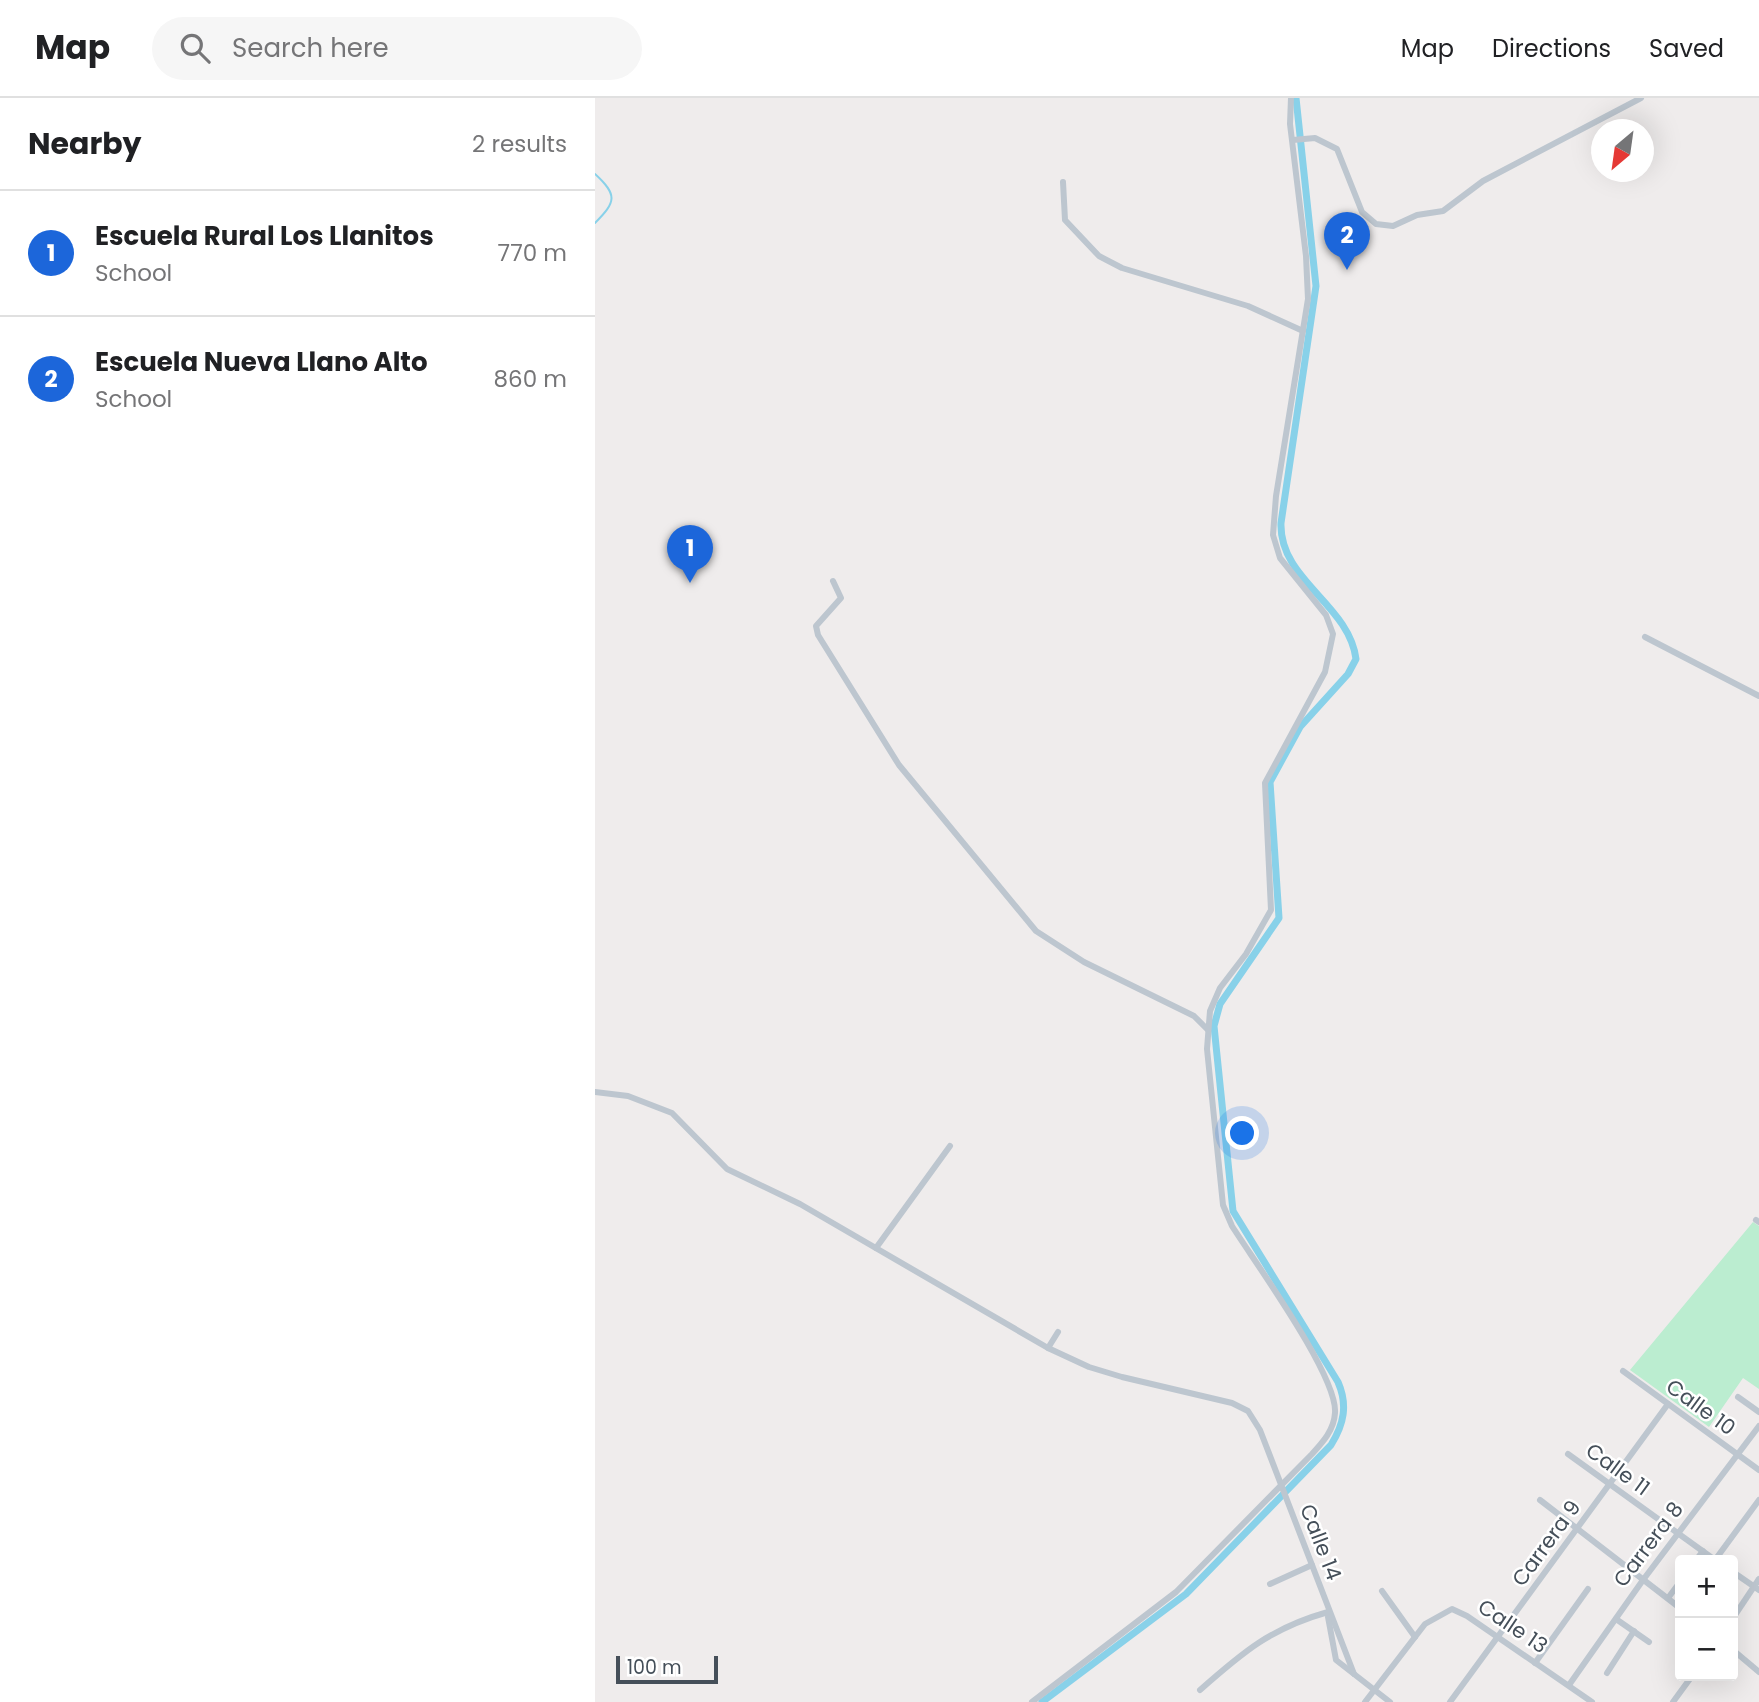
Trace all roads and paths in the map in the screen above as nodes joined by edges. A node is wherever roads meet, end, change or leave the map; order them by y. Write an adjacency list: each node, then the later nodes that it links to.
1 (1291, 98): 3 (street)
2 (1641, 98): 3 (street)
3 (1293, 140): 5 (street)
4 (1063, 182): 5 (street)
5 (1303, 331): 9 (street)
6 (833, 581): 9 (street)
7 (1645, 637): 8 (street)
8 (1759, 696)
9 (1208, 1030): 24 (street)
10 (595, 1092): 12 (street)
11 (950, 1146): 12 (street)
12 (876, 1248): 14 (street)
13 (1058, 1332): 14 (street)
14 (1048, 1348): 24 (street, Calle 14)
15 (1623, 1371): 17 (street, Calle 10)
16 (1738, 1397): 18 (street)
17 (1668, 1404): 21 (street, Calle 10); 23 (street, Carrera 9)
18 (1759, 1412)
19 (1759, 1426): 21 (street, Carrera 8)
20 (1568, 1454): 23 (street, Calle 11)
21 (1737, 1455): 22 (street, Calle 10); 28 (street, Carrera 8)
22 (1759, 1470)
23 (1610, 1485): 27 (street, Carrera 9); 28 (street, Calle 11)
24 (1281, 1486): 33 (street, Calle 14); 60 (street)
25 (1540, 1500): 27 (street)
26 (1759, 1500): 32 (street)
27 (1578, 1528): 36 (street); 49 (street, Carrera 9)
28 (1678, 1534): 29 (street, Calle 11); 36 (street, Carrera 8)
29 (1703, 1551): 30 (street); 31 (street, Calle 11)
30 (1700, 1555)
31 (1708, 1555)
32 (1719, 1555)
33 (1312, 1565): 37 (street); 45 (street, Calle 14)
34 (1738, 1575): 38 (street)
35 (1759, 1579): 38 (street)
36 (1643, 1580): 42 (street); 46 (street, Carrera 8)
37 (1270, 1584)
38 (1756, 1588): 44 (street)
39 (1588, 1589): 52 (street)
40 (1675, 1589): 42 (street)
41 (1382, 1591): 48 (street)
42 (1668, 1598): 43 (street)
43 (1675, 1604)
44 (1738, 1611)
45 (1328, 1612): 55 (street, Calle 14); 55 (street, Calle 14); 58 (street)
46 (1616, 1619): 47 (street); 57 (street, Carrera 8)
47 (1634, 1632): 50 (street); 54 (street)
48 (1415, 1637): 49 (street, Calle 13); 59 (street)
49 (1497, 1638): 52 (street, Calle 13); 63 (street, Carrera 9)
50 (1649, 1642)
51 (1738, 1654): 53 (street)
52 (1535, 1663): 57 (street, Calle 13)
53 (1759, 1672)
54 (1607, 1673)
55 (1355, 1674): 59 (street, Calle 14)
56 (1689, 1681): 65 (street)
57 (1569, 1685): 64 (street, Calle 13)
58 (1200, 1690)
59 (1375, 1690): 61 (street); 62 (street, Calle 14)
60 (1032, 1702)
61 (1366, 1702)
62 (1390, 1702)
63 (1450, 1702)
64 (1592, 1702)
65 (1674, 1702)

